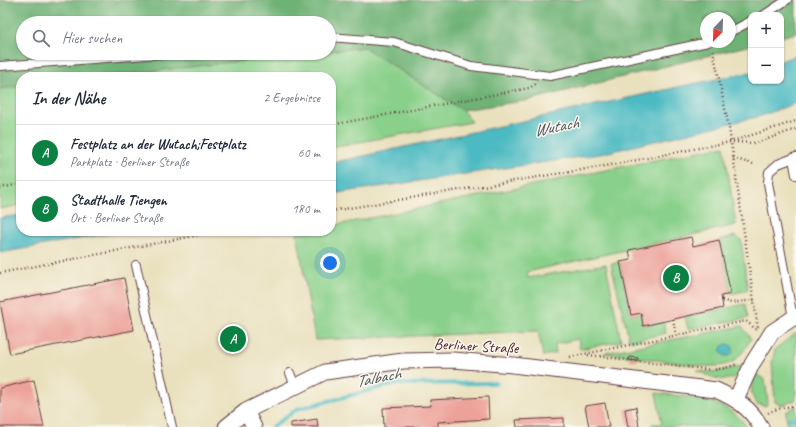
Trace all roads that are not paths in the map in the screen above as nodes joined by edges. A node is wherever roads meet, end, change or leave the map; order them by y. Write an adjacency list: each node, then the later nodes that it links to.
1 (787, 0): 2 (lane)
2 (769, 12)
3 (748, 23): 4 (lane)
4 (736, 29)
5 (336, 38): 6 (lane)
6 (700, 44)
7 (79, 60): 8 (lane)
8 (0, 66)
9 (795, 157): 10 (lane); 12 (lane)
10 (796, 175)
11 (136, 265): 16 (lane)
12 (794, 317): 13 (street)
13 (736, 399): 14 (street, Berliner Straße); 15 (street, Berliner Straße)
14 (246, 411): 17 (street, Berliner Straße); 18 (street)
15 (759, 424)
16 (172, 427)
17 (226, 427)
18 (254, 427)

